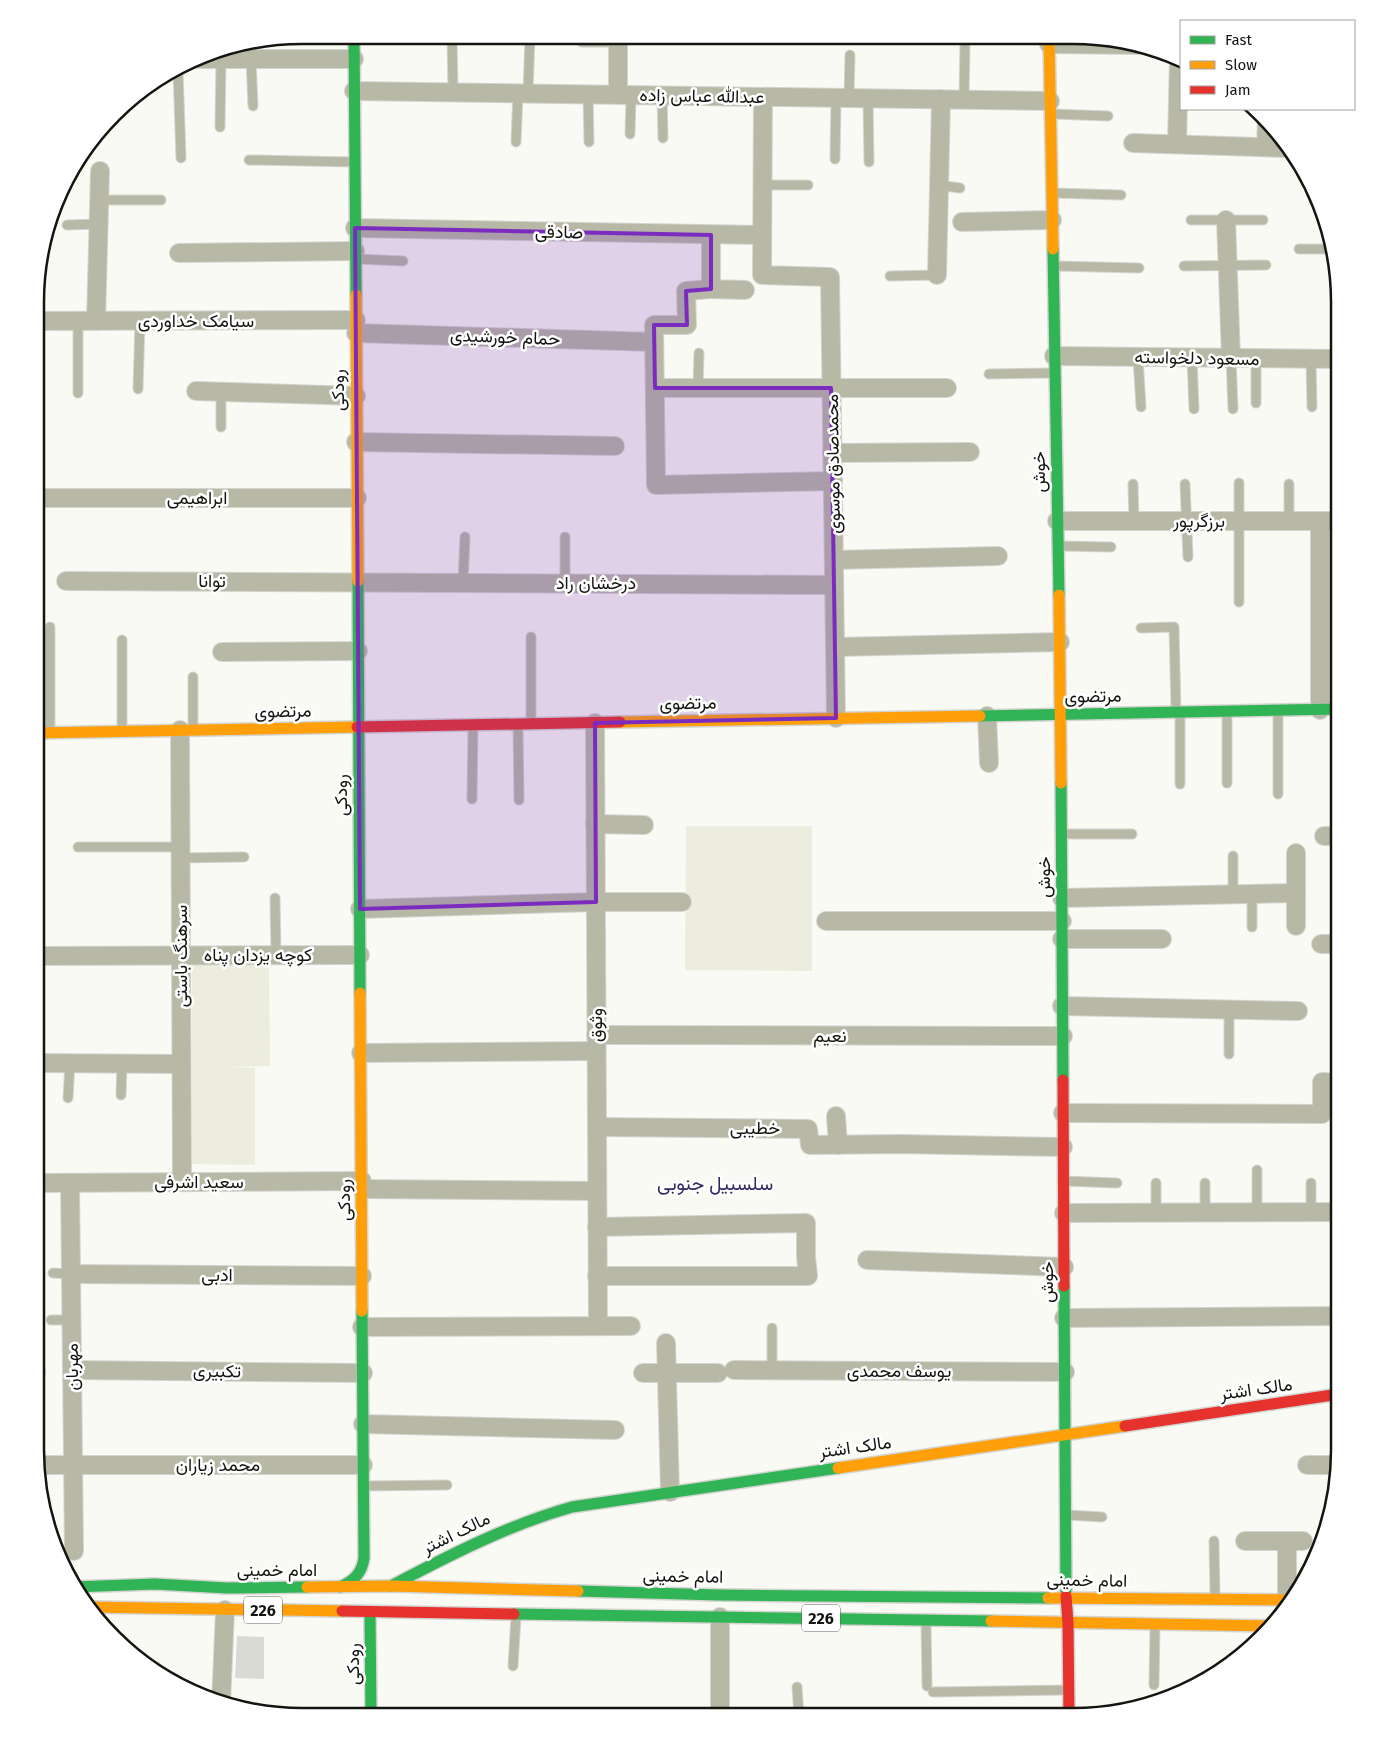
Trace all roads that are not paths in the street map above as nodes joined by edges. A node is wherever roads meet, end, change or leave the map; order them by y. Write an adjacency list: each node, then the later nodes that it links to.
1 (354, 44): 11 (main road, رودکی)
2 (452, 44): 15 (lane)
3 (529, 44): 16 (lane)
4 (619, 44): 18 (street)
5 (965, 44): 24 (lane)
6 (1049, 44): 26 (main road, خوش)
7 (850, 56): 21 (lane)
8 (213, 59): 9 (street)
9 (221, 59): 10 (street); 28 (lane)
10 (251, 59): 11 (street); 25 (lane)
11 (354, 59): 14 (main road, رودکی)
12 (1179, 66): 35 (street)
13 (178, 75): 38 (lane)
14 (354, 90): 15 (street, عبدالله عباس زاده); 41 (main road, رودکی)
15 (453, 92): 16 (street, عبدالله عباس زاده)
16 (523, 93): 17 (street, عبدالله عباس زاده); 32 (lane)
17 (588, 94): 18 (street, عبدالله عباس زاده); 33 (lane)
18 (625, 94): 19 (street, عبدالله عباس زاده); 30 (lane)
19 (662, 95): 20 (street, عبدالله عباس زاده); 31 (lane)
20 (763, 97): 21 (street, عبدالله عباس زاده); 44 (street)
21 (842, 98): 22 (street, عبدالله عباس زاده); 39 (lane)
22 (868, 98): 23 (street, عبدالله عباس زاده); 42 (lane)
23 (941, 99): 24 (street, عبدالله عباس زاده); 46 (street)
24 (964, 100): 26 (street, عبدالله عباس زاده)
25 (253, 106)
26 (1050, 107): 27 (lane); 48 (main road, خوش)
27 (1108, 116)
28 (220, 127)
29 (1267, 131): 36 (street)
30 (630, 134)
31 (663, 138)
32 (516, 142)
33 (589, 142)
34 (1133, 143): 35 (street)
35 (1176, 144): 36 (street)
36 (1266, 147): 37 (street)
37 (1281, 148)
38 (181, 158)
39 (836, 159)
40 (249, 160): 41 (lane)
41 (354, 162): 59 (main road, رودکی)
42 (869, 162)
43 (100, 171): 50 (street)
44 (763, 185): 45 (lane); 61 (street)
45 (808, 186)
46 (938, 186): 47 (lane); 72 (street)
47 (960, 188)
48 (1051, 193): 49 (lane); 52 (main road, خوش)
49 (1121, 195)
50 (99, 200): 51 (lane); 57 (street)
51 (161, 200)
52 (1052, 220): 56 (street); 68 (main road, خوش)
53 (1191, 220): 54 (lane)
54 (1226, 220): 55 (lane); 70 (street)
55 (1262, 220)
56 (962, 222)
57 (99, 224): 58 (lane); 78 (street)
58 (67, 225)
59 (355, 228): 60 (street, صادقی); 65 (main road, رودکی)
60 (711, 234): 61 (street, صادقی); 74 (street)
61 (762, 235): 93 (street, محمدصادق موسوی)
62 (1299, 249): 63 (lane)
63 (1326, 249)
64 (179, 253): 65 (street)
65 (355, 255): 66 (lane); 80 (main road, رودکی)
66 (403, 261)
67 (1266, 265): 70 (lane)
68 (1053, 266): 71 (lane); 89 (main road, خوش)
69 (1184, 266): 70 (lane)
70 (1228, 266): 85 (street)
71 (1139, 268)
72 (937, 275): 73 (lane)
73 (890, 276)
74 (711, 289): 75 (street); 81 (street)
75 (745, 290)
76 (44, 321): 77 (street, سیامک خداوردی)
77 (78, 321): 78 (street, سیامک خداوردی); 98 (lane)
78 (96, 321): 79 (street, سیامک خداوردی)
79 (140, 321): 80 (street, سیامک خداوردی); 95 (lane)
80 (356, 327): 81 (street, حمام خورشیدی); 99 (main road, رودکی)
81 (654, 342): 91 (street)
82 (699, 354): 92 (lane)
83 (1138, 357): 84 (street, مسعود دلخواسته); 89 (street, مسعود دلخواسته); 101 (lane)
84 (1192, 358): 85 (street, مسعود دلخواسته); 104 (lane)
85 (1232, 358): 86 (street, مسعود دلخواسته); 103 (lane)
86 (1256, 358): 87 (street, مسعود دلخواسته); 100 (lane)
87 (1311, 359): 88 (street, مسعود دلخواسته); 102 (lane)
88 (1331, 359)
89 (1054, 365): 90 (lane); 118 (main road, خوش)
90 (989, 374)
91 (655, 388): 92 (street); 110 (street)
92 (698, 388): 93 (street)
93 (832, 388): 94 (street); 109 (street, محمدصادق موسوی)
94 (947, 388)
95 (138, 389)
96 (196, 391): 97 (street)
97 (221, 392): 99 (street); 105 (lane)
98 (78, 393)
99 (356, 396): 106 (main road, رودکی)
100 (1256, 403)
101 (1141, 407)
102 (1312, 408)
103 (1232, 409)
104 (1194, 410)
105 (221, 427)
106 (356, 442): 107 (street); 116 (main road, رودکی)
107 (615, 446)
108 (970, 452): 109 (street)
109 (832, 453): 110 (street, محمدصادق موسوی)
110 (833, 481): 130 (street, محمدصادق موسوی)
111 (1239, 483): 120 (lane)
112 (1133, 484): 117 (lane)
113 (1186, 484): 119 (lane)
114 (1289, 484): 121 (lane)
115 (44, 498): 116 (street, ابراهیمی)
116 (357, 498): 132 (main road, رودکی)
117 (1134, 520): 118 (street, برزگرپور); 119 (street, برزگرپور)
118 (1057, 521): 126 (main road, خوش)
119 (1186, 521): 120 (street, برزگرپور); 129 (lane)
120 (1239, 521): 121 (street, برزگرپور); 136 (lane)
121 (1289, 521): 122 (street, برزگرپور)
122 (1320, 521): 123 (street, برزگرپور); 148 (street)
123 (1331, 521)
124 (465, 537): 133 (lane)
125 (565, 537): 134 (lane)
126 (1058, 546): 127 (lane); 141 (main road, خوش)
127 (1111, 547)
128 (998, 556): 130 (street)
129 (1188, 557)
130 (834, 560): 135 (street, محمدصادق موسوی)
131 (66, 580): 132 (street, توانا)
132 (357, 582): 133 (street, درخشان راد); 144 (main road, رودکی)
133 (464, 583): 134 (street, درخشان راد)
134 (565, 583): 135 (street, درخشان راد)
135 (834, 585): 142 (street, محمدصادق موسوی)
136 (1239, 602)
137 (50, 627): 162 (lane)
138 (1141, 628): 150 (lane)
139 (531, 637): 156 (lane)
140 (122, 640): 160 (lane)
141 (1060, 642): 142 (street); 151 (main road, خوش)
142 (835, 648): 153 (street, محمدصادق موسوی)
143 (222, 652): 144 (street)
144 (358, 652): 158 (main road, رودکی)
145 (193, 677): 159 (lane)
146 (1331, 709): 148 (main road, مرتضوی)
147 (1278, 710): 148 (main road, مرتضوی); 149 (main road, مرتضوی); 166 (lane)
148 (1320, 710)
149 (1227, 711): 150 (main road, مرتضوی); 164 (lane)
150 (1178, 712): 151 (main road, مرتضوی); 165 (lane)
151 (1061, 714): 152 (main road, مرتضوی); 171 (main road, خوش)
152 (987, 716): 153 (main road, مرتضوی); 163 (street)
153 (836, 718): 154 (main road, مرتضوی)
154 (595, 723): 156 (main road, مرتضوی); 169 (street, وثوق)
155 (518, 724): 156 (main road, مرتضوی); 157 (main road, مرتضوی); 168 (lane)
156 (531, 724)
157 (472, 725): 158 (main road, مرتضوی); 167 (lane)
158 (358, 727): 159 (main road, مرتضوی); 185 (main road, رودکی)
159 (186, 730): 160 (main road, مرتضوی); 174 (street, سرهنگ باستی)
160 (122, 731): 162 (main road, مرتضوی)
161 (44, 732): 162 (main road, مرتضوی)
162 (50, 732)
163 (988, 763)
164 (1227, 783)
165 (1180, 784)
166 (1278, 794)
167 (472, 799)
168 (519, 800)
169 (595, 824): 170 (street); 183 (street, وثوق)
170 (644, 825)
171 (1062, 834): 172 (lane); 182 (main road, خوش)
172 (1132, 834)
173 (78, 847): 174 (lane)
174 (180, 853): 177 (lane); 192 (street, سرهنگ باستی)
175 (1296, 853): 178 (street)
176 (1233, 856): 179 (lane)
177 (244, 857)
178 (1296, 893): 180 (street); 187 (street)
179 (1233, 894): 180 (street); 182 (street)
180 (1252, 894): 188 (lane)
181 (275, 898): 193 (lane)
182 (1062, 898): 189 (main road, خوش)
183 (596, 902): 184 (street); 185 (street); 199 (street, وثوق)
184 (682, 902)
185 (360, 909): 191 (main road, رودکی)
186 (826, 921): 189 (street)
187 (1296, 926)
188 (1252, 927)
189 (1062, 930): 190 (street); 195 (main road, خوش)
190 (1162, 939)
191 (360, 954): 193 (street, کوچه یزدان پناه); 200 (main road, رودکی)
192 (181, 955): 193 (street, کوچه یزدان پناه); 194 (street, کوچه یزدان پناه); 205 (street, سرهنگ باستی)
193 (276, 955)
194 (44, 956)
195 (1062, 1006): 196 (street); 198 (main road, خوش)
196 (1229, 1009): 197 (street); 201 (lane)
197 (1298, 1011)
198 (1063, 1036): 199 (street, نعیم); 209 (main road, خوش)
199 (596, 1043): 200 (street, نعیم); 211 (street, وثوق)
200 (361, 1053): 223 (main road, رودکی)
201 (1229, 1054)
202 (44, 1063): 203 (street)
203 (70, 1064): 204 (street); 208 (lane)
204 (122, 1064): 205 (street); 207 (lane)
205 (181, 1064): 216 (street, سرهنگ باستی)
206 (1331, 1082): 209 (street)
207 (120, 1095)
208 (68, 1098)
209 (1063, 1113): 213 (main road, خوش)
210 (836, 1116): 212 (street)
211 (597, 1127): 212 (street, خطیبی); 224 (street, وثوق)
212 (838, 1145): 213 (street, خطیبی)
213 (1063, 1147): 215 (main road, خوش)
214 (1257, 1170): 226 (lane)
215 (1064, 1181): 219 (lane); 229 (main road, خوش)
216 (182, 1182): 218 (street, سعید اشرفی); 223 (street, سعید اشرفی)
217 (44, 1183): 218 (street, سعید اشرفی)
218 (70, 1183): 235 (street, مهربان)
219 (1116, 1183)
220 (1156, 1183): 230 (lane)
221 (1205, 1183): 225 (lane)
222 (1311, 1183): 227 (lane)
223 (362, 1185): 224 (street, سعید اشرفی); 236 (main road, رودکی)
224 (597, 1192): 231 (street, وثوق)
225 (1205, 1212): 226 (street); 230 (street)
226 (1257, 1212): 227 (street)
227 (1311, 1212): 228 (street)
228 (1331, 1212)
229 (1064, 1213): 230 (street); 233 (main road, خوش)
230 (1156, 1213)
231 (597, 1227): 237 (street, وثوق); 237 (street)
232 (867, 1260): 233 (street)
233 (1064, 1267): 239 (main road, خوش)
234 (54, 1274): 235 (lane)
235 (71, 1274): 236 (street, ادبی); 241 (street, مهربان)
236 (362, 1276): 244 (main road, رودکی)
237 (598, 1276): 242 (street, وثوق)
238 (1331, 1316): 239 (street)
239 (1064, 1318): 249 (main road, خوش)
240 (50, 1320): 241 (lane)
241 (72, 1320): 247 (street, مهربان)
242 (598, 1326): 243 (street); 244 (street)
243 (631, 1326)
244 (362, 1327): 250 (main road, رودکی)
245 (772, 1328): 248 (lane)
246 (666, 1343): 252 (street)
247 (72, 1370): 250 (street, تکبیری); 258 (street, مهربان)
248 (772, 1370): 249 (street, یوسف محمدی); 252 (street, یوسف محمدی)
249 (1064, 1372): 256 (main road, خوش)
250 (363, 1373): 254 (main road, رودکی)
251 (642, 1373): 252 (street, یوسف محمدی)
252 (667, 1373): 264 (street)
253 (1331, 1395): 256 (main road, مالک اشتر)
254 (363, 1424): 255 (street); 259 (main road, رودکی)
255 (615, 1430)
256 (1065, 1434): 264 (main road, مالک اشتر); 265 (main road, خوش)
257 (44, 1465): 258 (street, محمد زیاران)
258 (73, 1465): 259 (street, محمد زیاران); 269 (street, مهربان)
259 (363, 1465): 263 (main road, رودکی)
260 (1307, 1465): 261 (street)
261 (1331, 1465)
262 (447, 1485): 263 (lane)
263 (364, 1486): 274 (main road, رودکی)
264 (670, 1492): 272 (main road, مالک اشتر)
265 (1065, 1515): 266 (lane); 277 (main road, خوش)
266 (1102, 1517)
267 (1214, 1541): 278 (lane)
268 (1245, 1542): 275 (street)
269 (74, 1552)
270 (92, 1574): 271 (main road)
271 (155, 1584): 273 (main road, امام خمینی / 226); 274 (main road, امام خمینی / 226)
272 (390, 1586): 274 (main road, امام خمینی / 226); 276 (main road, امام خمینی / 226)
273 (82, 1587)
274 (340, 1587)
275 (1291, 1589)
276 (767, 1594): 277 (main road, امام خمینی / 226); 286 (main road)
277 (1066, 1598): 278 (main road, امام خمینی / 226); 289 (main road, خوش)
278 (1215, 1599): 279 (main road, امام خمینی / 226)
279 (1284, 1600)
280 (96, 1607): 281 (main road, 226)
281 (155, 1608): 282 (main road, 226); 285 (main road)
282 (225, 1610): 283 (main road, 226); 296 (street)
283 (370, 1612): 284 (main road, 226); 297 (main road, رودکی)
284 (516, 1614): 287 (main road, 226); 292 (lane)
285 (105, 1617)
286 (768, 1617): 287 (main road, 226); 288 (main road, 226)
287 (720, 1618): 298 (street)
288 (926, 1621): 289 (main road, 226); 295 (lane)
289 (1068, 1623): 290 (main road, 226); 295 (main road, خوش)
290 (1155, 1624): 291 (main road, 226); 293 (lane)
291 (1263, 1626)
292 (513, 1666)
293 (1154, 1685)
294 (797, 1687): 299 (lane)
295 (1069, 1690): 300 (main road, خوش)
296 (218, 1695)
297 (371, 1708)
298 (720, 1708)
299 (799, 1708)
300 (1069, 1708)

